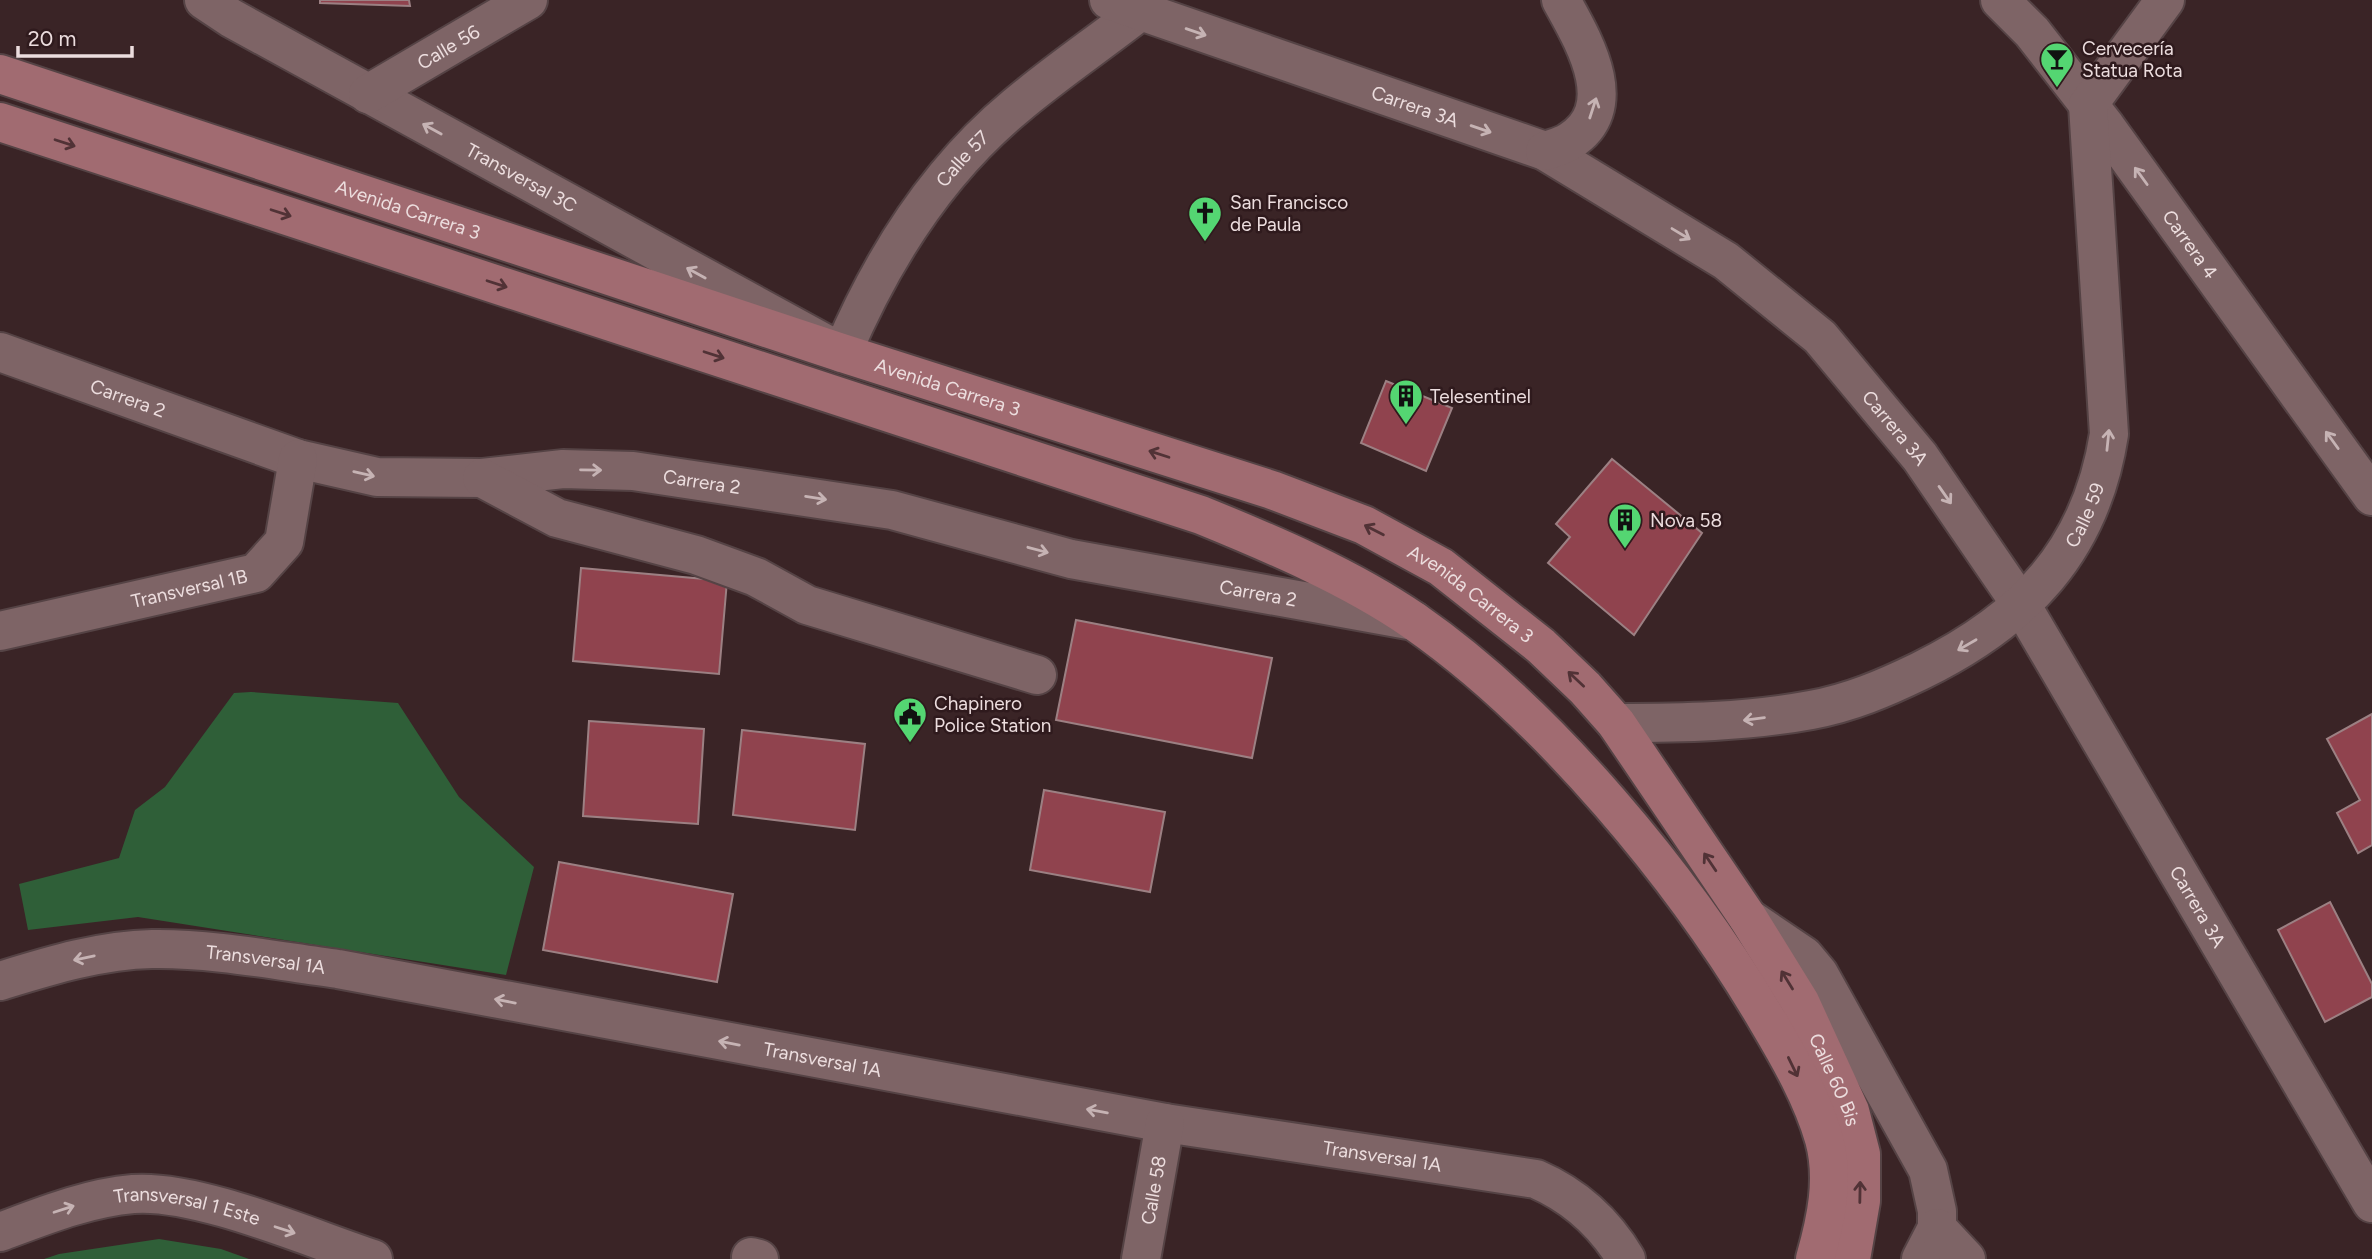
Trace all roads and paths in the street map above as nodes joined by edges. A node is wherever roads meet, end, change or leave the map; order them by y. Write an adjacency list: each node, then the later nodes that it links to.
1 (204, 0): 8 (street, Transversal 3C)
2 (528, 0): 8 (street, Calle 56)
3 (1561, 0): 11 (street, one-way to 3)
4 (2000, 0): 9 (street, Carrera 4)
5 (2165, 0): 9 (street)
6 (1124, 6): 11 (street, Carrera 3A, one-way to 11); 13 (street, Calle 57)
7 (0, 74): 13 (main road, Avenida Carrera 3)
8 (369, 94): 13 (street, Transversal 3C, one-way to 8)
9 (2088, 105): 16 (street, Carrera 4, one-way to 9); 17 (street, Calle 59, one-way to 9)
10 (0, 122): 18 (main road, one-way to 18)
11 (1545, 151): 17 (street, Carrera 3A, one-way to 17)
12 (0, 352): 14 (street, Carrera 2)
13 (842, 353): 21 (main road, Avenida Carrera 3, one-way to 13)
14 (298, 459): 15 (street, Carrera 2, one-way to 15); 19 (street, Transversal 1B)
15 (482, 478): 18 (street, Carrera 2, one-way to 18); 20 (street)
16 (2372, 496)
17 (2022, 606): 21 (street, Calle 59, one-way to 21); 25 (street, Carrera 3A)
18 (1414, 621): 31 (main road, Calle 60 Bis, one-way to 31)
19 (0, 631)
20 (1037, 675)
21 (1616, 723): 22 (main road, Avenida Carrera 3, one-way to 21)
22 (1748, 918): 27 (street); 32 (main road, Calle 60 Bis, one-way to 22)
23 (0, 981): 24 (street, Transversal 1A, one-way to 23)
24 (1164, 1123): 28 (street, Transversal 1A); 30 (street, Calle 58)
25 (2372, 1203)
26 (0, 1232): 29 (street, Transversal 1 Este, one-way to 29)
27 (1929, 1243): 33 (street)
28 (1624, 1255)
29 (373, 1259)
30 (1141, 1259)
31 (1815, 1259)
32 (1851, 1259)
33 (1966, 1259)

